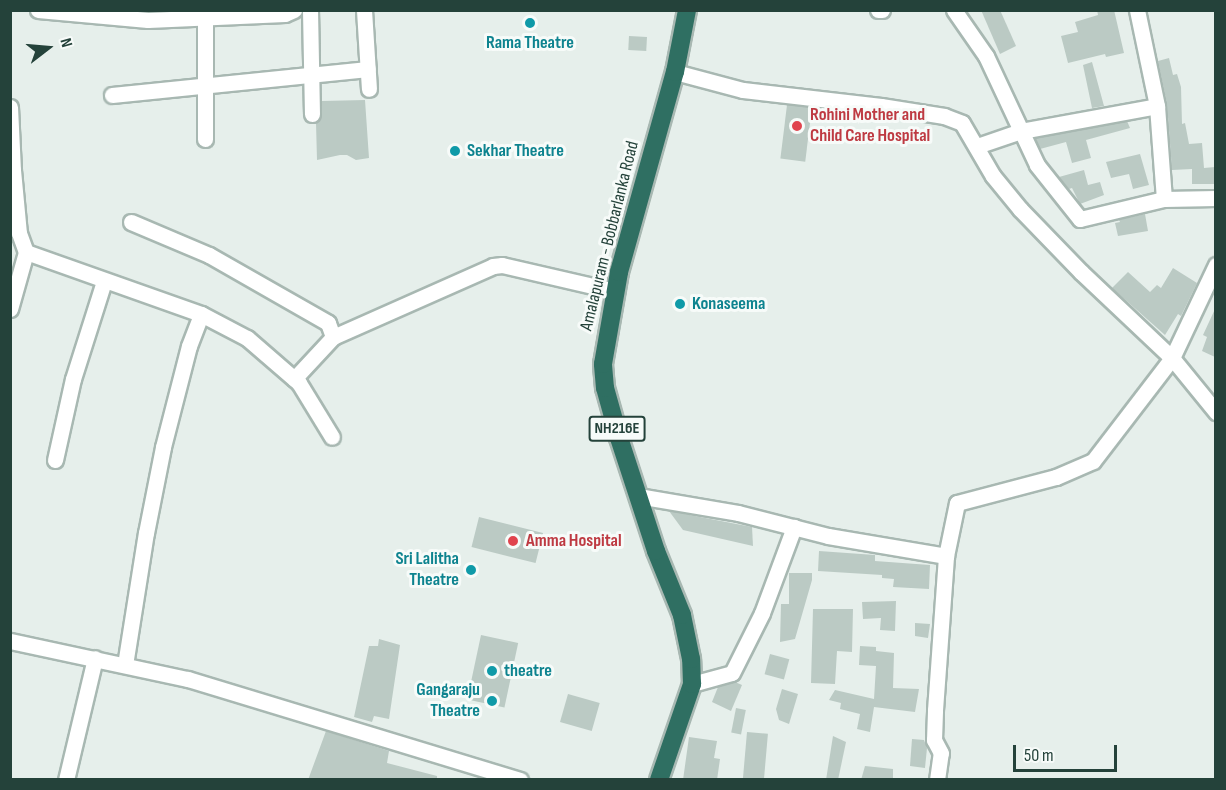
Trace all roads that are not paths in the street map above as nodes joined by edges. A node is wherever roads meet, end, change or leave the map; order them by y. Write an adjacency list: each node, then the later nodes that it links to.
1 (38, 10): 10 (street)
2 (294, 10): 10 (street)
3 (310, 10): 13 (street)
4 (364, 10): 11 (street)
5 (687, 10): 12 (highway, Amalapuram - Bobbarlanka Road / NH216E)
6 (878, 10): 7 (street)
7 (882, 10)
8 (954, 10): 20 (street)
9 (1137, 10): 17 (street)
10 (205, 18): 14 (street)
11 (368, 69): 13 (street); 15 (street)
12 (675, 72): 22 (street); 29 (highway, Amalapuram - Bobbarlanka Road / NH216E)
13 (311, 76): 14 (street); 19 (street)
14 (205, 87): 16 (street); 21 (street)
15 (369, 89)
16 (112, 95)
17 (1157, 106): 20 (street); 24 (street)
18 (10, 107): 26 (street)
19 (312, 114)
20 (1021, 131): 22 (street); 24 (street)
21 (205, 139)
22 (977, 146): 33 (street)
23 (1215, 198): 24 (street)
24 (1164, 199)
25 (131, 222): 32 (street)
26 (26, 252): 28 (street); 30 (street)
27 (1215, 265): 33 (street)
28 (104, 281): 31 (street); 37 (street)
29 (615, 291): 32 (street); 38 (highway, Amalapuram - Bobbarlanka Road / NH216E)
30 (10, 309)
31 (201, 314): 34 (street); 43 (street)
32 (333, 337): 34 (street)
33 (1172, 358): 35 (street); 40 (street)
34 (294, 379): 36 (street)
35 (1215, 412)
36 (332, 437)
37 (55, 460)
38 (638, 496): 39 (street); 44 (highway, Amalapuram - Bobbarlanka Road / NH216E)
39 (794, 527): 40 (street); 44 (street)
40 (946, 556): 48 (street)
41 (10, 641): 42 (street)
42 (95, 658): 43 (street); 45 (street)
43 (125, 665): 46 (street)
44 (692, 684): 47 (highway, Amalapuram - Bobbarlanka Road / NH216E)
45 (66, 780)
46 (520, 780)
47 (659, 780)
48 (937, 780)

